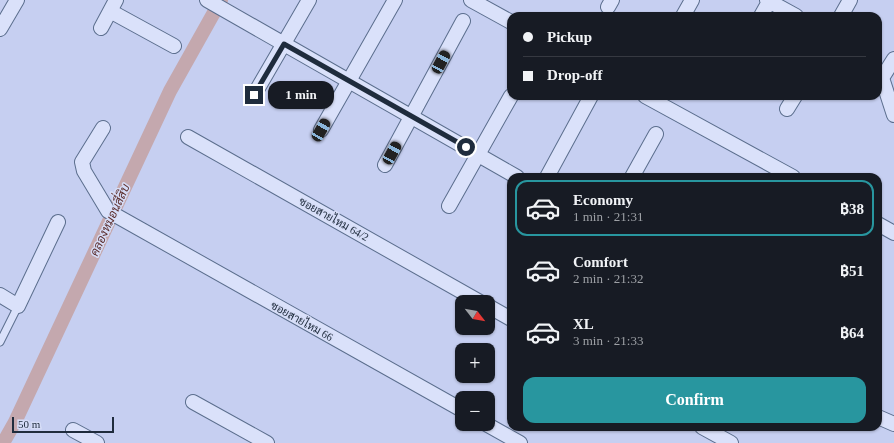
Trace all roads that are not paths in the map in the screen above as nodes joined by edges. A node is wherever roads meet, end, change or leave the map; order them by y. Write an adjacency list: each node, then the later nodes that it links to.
1 (17, 0): 17 (street)
2 (207, 0): 18 (street)
3 (309, 0): 18 (street)
4 (395, 0): 23 (street)
5 (471, 0): 14 (street)
6 (692, 0): 10 (street)
7 (769, 0): 11 (street); 12 (street)
8 (850, 0): 13 (street)
9 (113, 6): 16 (street); 19 (street)
10 (685, 12)
11 (763, 12)
12 (789, 12)
13 (843, 12)
14 (507, 20)
15 (463, 21): 31 (street)
16 (101, 28)
17 (0, 29)
18 (284, 44): 23 (street); 24 (street)
19 (174, 46)
20 (894, 59): 21 (street)
21 (882, 72)
22 (882, 80): 30 (street)
23 (349, 81): 31 (street); 33 (street)
24 (254, 95)
25 (509, 100): 36 (street)
26 (589, 100): 39 (street)
27 (652, 100): 41 (street)
28 (793, 100): 29 (street)
29 (787, 109)
30 (894, 115)
31 (412, 116): 36 (street); 37 (street)
32 (103, 128): 53 (street, ซอยสายไหม 66)
33 (321, 130)
34 (656, 134): 40 (street)
35 (188, 137): 47 (street, ซอยสายไหม 64/2)
36 (479, 155): 38 (street); 42 (street)
37 (385, 165)
38 (510, 173)
39 (549, 173)
40 (634, 173)
41 (786, 173)
42 (449, 206)
43 (58, 222): 48 (street)
44 (882, 226): 45 (street)
45 (894, 233)
46 (0, 295): 48 (street)
47 (468, 295)
48 (18, 306): 51 (lane)
49 (495, 310): 50 (street)
50 (507, 317)
51 (0, 342)
52 (193, 402): 60 (street)
53 (455, 406)
54 (882, 419): 55 (street)
55 (894, 424)
56 (495, 429): 61 (street)
57 (73, 430): 59 (street)
58 (709, 431): 62 (street)
59 (97, 443)
60 (267, 443)
61 (520, 443)
62 (731, 443)

